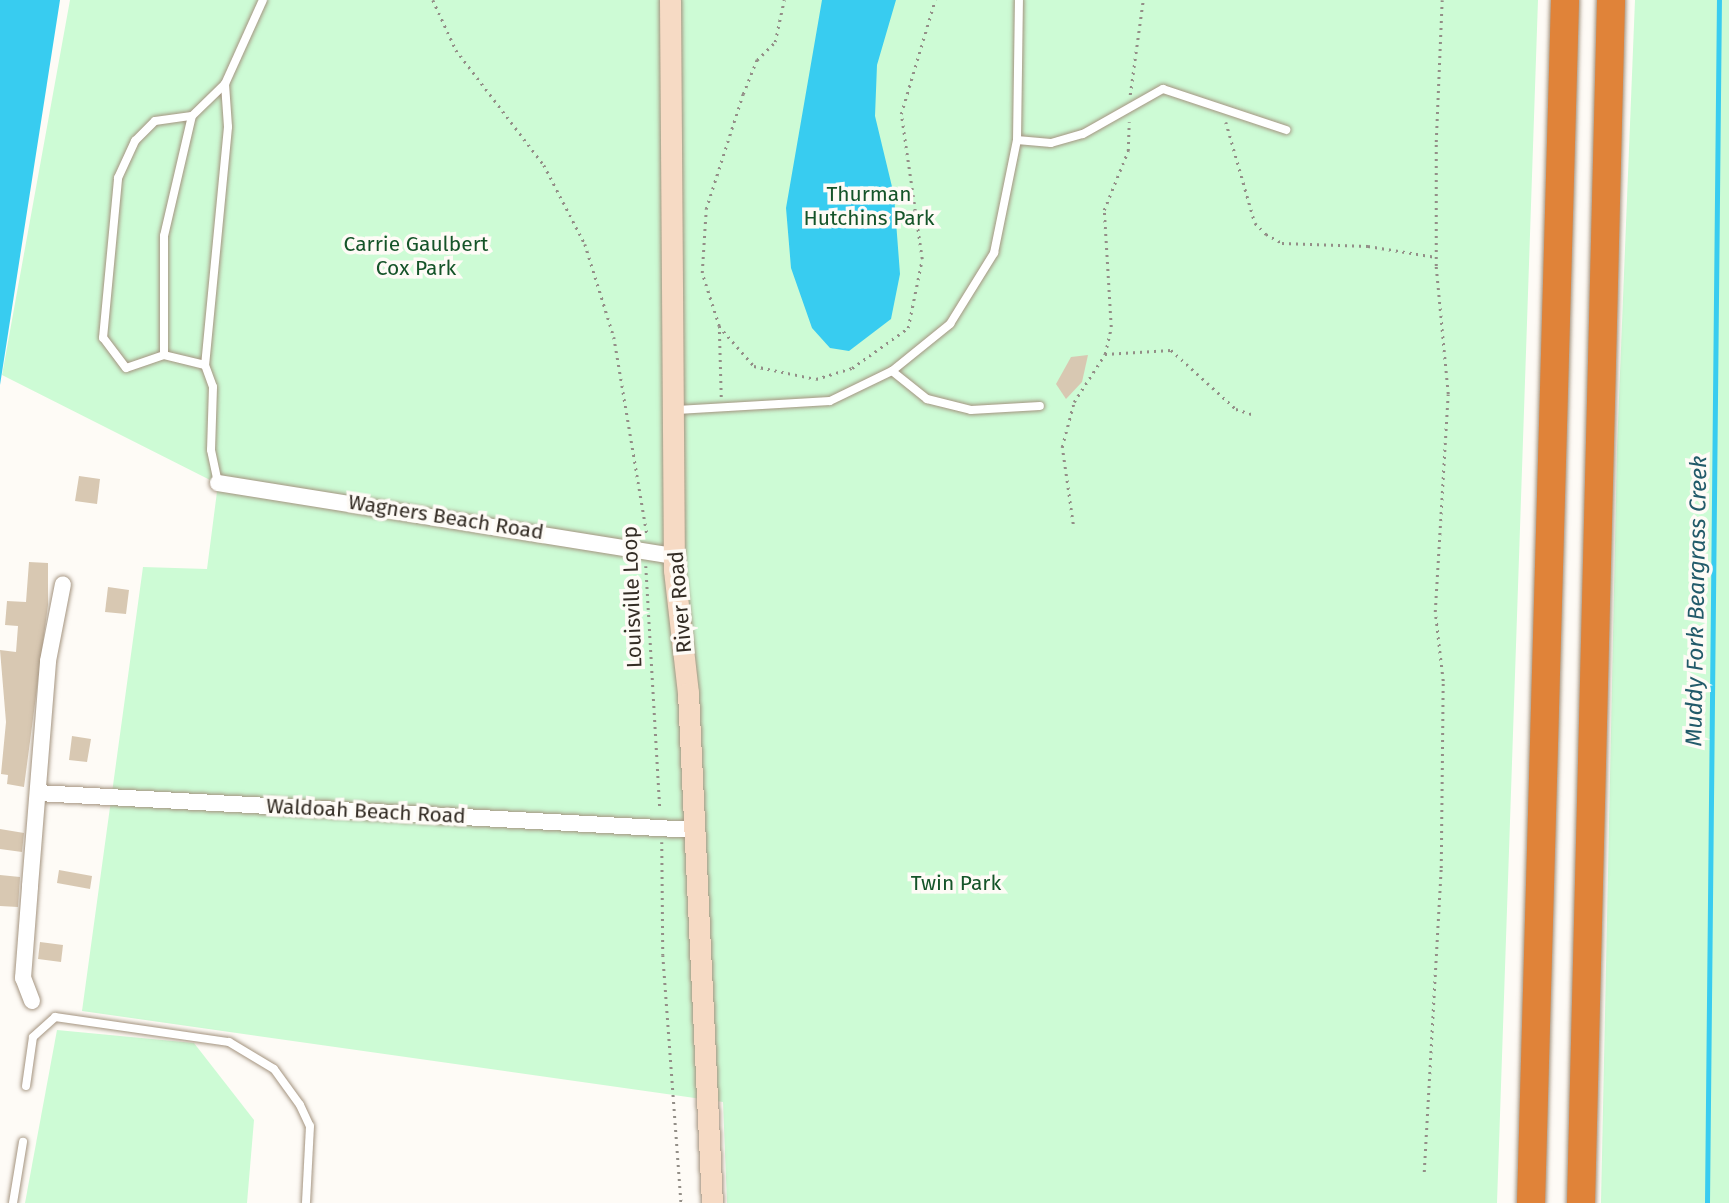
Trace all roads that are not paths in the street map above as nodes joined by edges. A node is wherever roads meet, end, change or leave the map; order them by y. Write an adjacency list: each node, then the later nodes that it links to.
1 (670, 0): 14 (street, River Road)
2 (1019, 0): 9 (lane)
3 (1565, 0): 26 (highway)
4 (1611, 0): 27 (highway)
5 (264, 1): 6 (lane)
6 (225, 84): 7 (lane); 11 (lane)
7 (192, 116): 10 (lane); 10 (lane)
8 (1286, 130): 9 (lane)
9 (1017, 140): 12 (lane)
10 (164, 355): 11 (lane)
11 (205, 365): 15 (lane)
12 (892, 371): 13 (lane); 14 (lane)
13 (1040, 406)
14 (677, 410): 16 (street, River Road)
15 (218, 483): 16 (street, Wagners Beach Road)
16 (674, 556): 19 (street, River Road)
17 (63, 584): 18 (street)
18 (38, 793): 19 (street, Waldoah Beach Road); 20 (street)
19 (694, 830): 25 (street, River Road)
20 (32, 1001)
21 (26, 1086): 24 (lane)
22 (23, 1142): 23 (lane)
23 (13, 1203)
24 (306, 1203)
25 (712, 1203)
26 (1531, 1203)
27 (1581, 1203)

